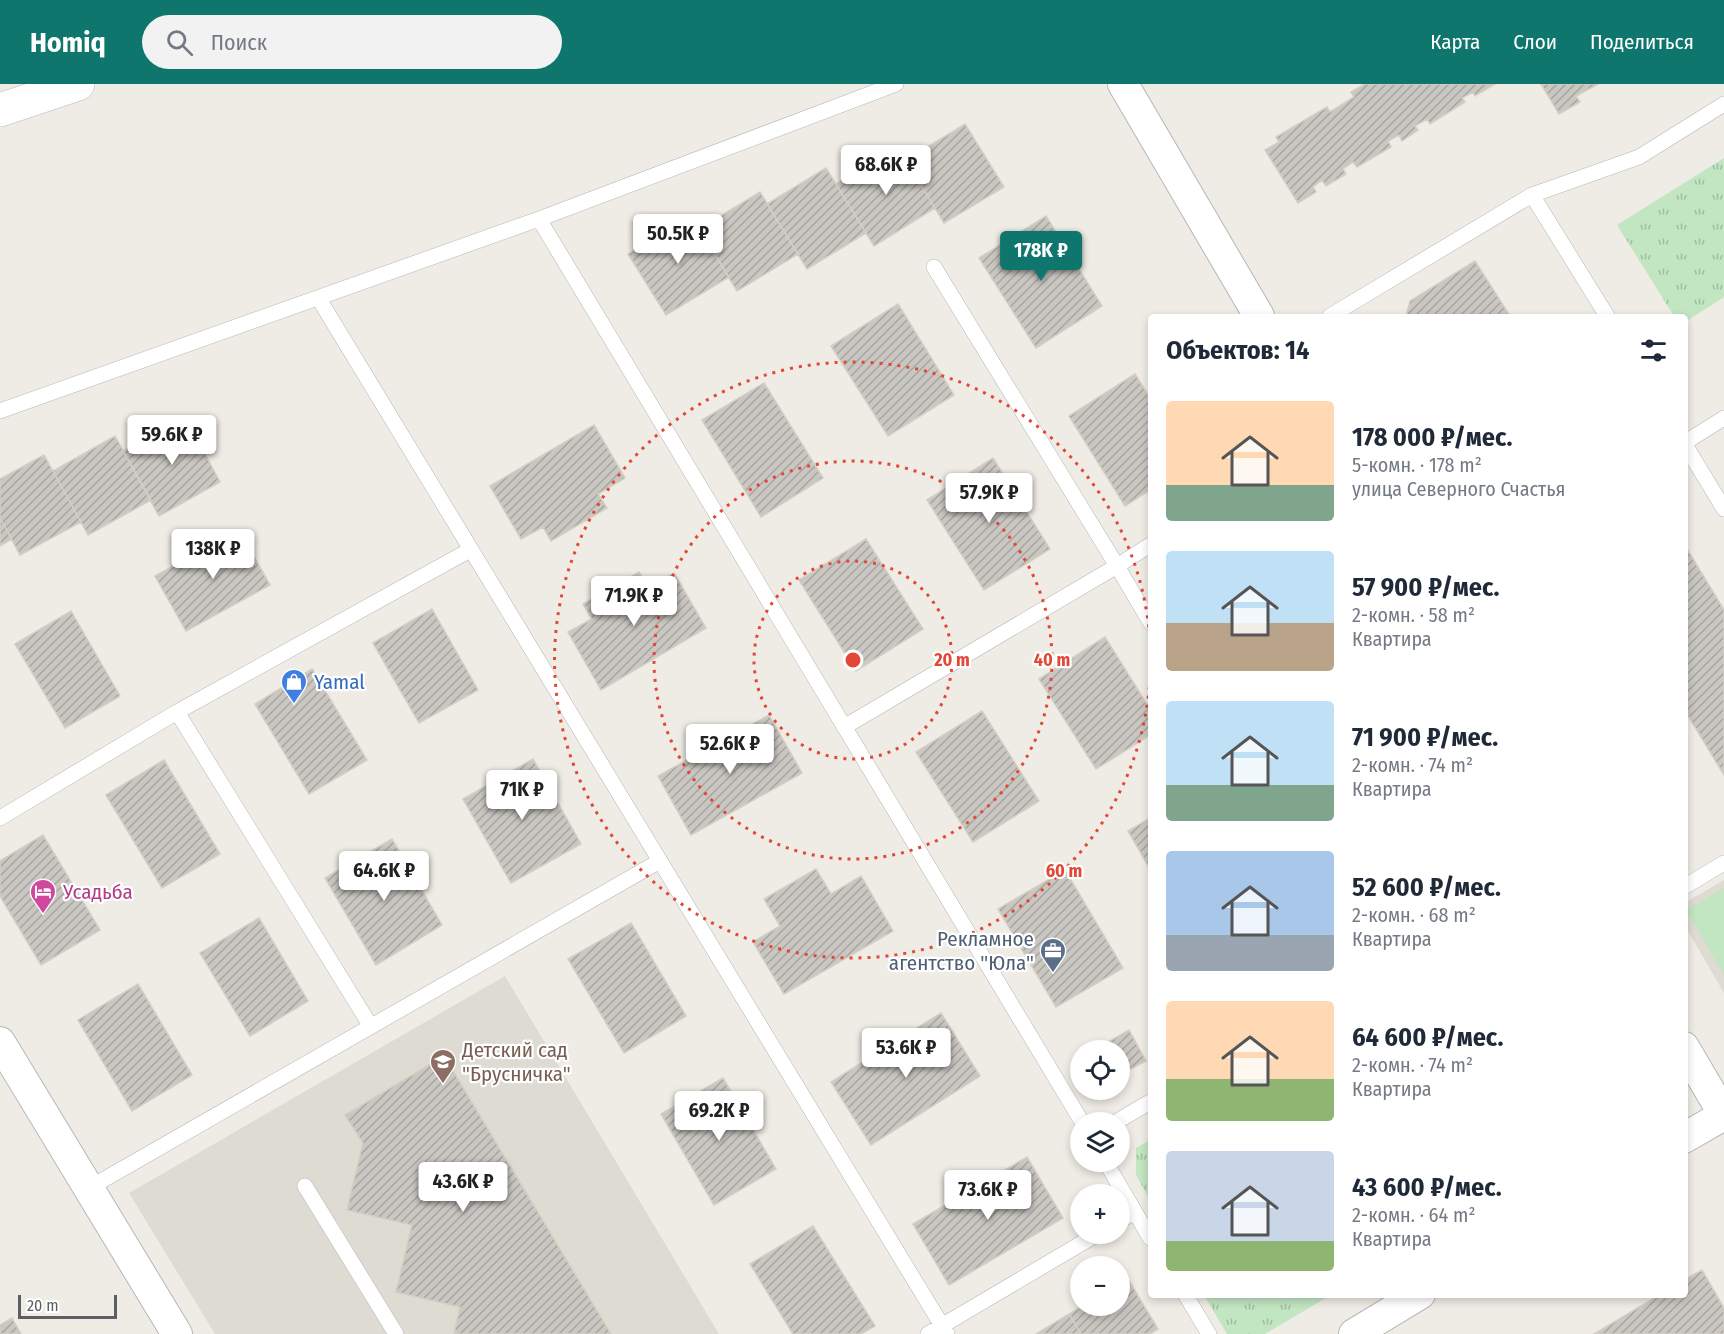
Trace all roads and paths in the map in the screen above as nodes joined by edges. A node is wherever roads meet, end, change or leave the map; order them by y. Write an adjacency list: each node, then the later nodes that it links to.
1 (78, 84): 5 (main road)
2 (896, 84): 7 (lane)
3 (1123, 84): 10 (street)
4 (1724, 104): 6 (lane)
5 (0, 110)
6 (1532, 195): 11 (lane); 12 (lane)
7 (539, 219): 9 (lane); 23 (lane)
8 (934, 267): 20 (lane)
9 (319, 299): 13 (lane); 19 (lane)
10 (1258, 314)
11 (1333, 314)
12 (1605, 314)
13 (0, 411)
14 (1724, 418): 15 (lane)
15 (1688, 440)
16 (1688, 450): 17 (lane)
17 (1724, 508)
18 (1148, 546): 20 (lane)
19 (470, 550): 22 (lane); 25 (lane)
20 (1117, 566): 21 (lane); 23 (lane)
21 (1148, 619)
22 (177, 712): 24 (lane); 28 (lane)
23 (844, 727): 32 (lane)
24 (0, 818)
25 (658, 861): 28 (lane); 45 (lane)
26 (1724, 863): 27 (lane)
27 (1688, 885)
28 (370, 1025): 38 (lane)
29 (0, 1042): 38 (street)
30 (1688, 1054): 34 (street)
31 (1148, 1103): 33 (lane)
32 (1076, 1112)
33 (1130, 1114)
34 (1724, 1115): 35 (street)
35 (1688, 1136)
36 (1111, 1172): 39 (lane)
37 (305, 1185): 47 (lane)
38 (89, 1188): 46 (street)
39 (1135, 1212): 40 (lane); 41 (lane)
40 (1130, 1215)
41 (1148, 1235)
42 (1081, 1244): 45 (lane)
43 (1187, 1298): 49 (lane)
44 (1413, 1298): 50 (street)
45 (944, 1330): 48 (lane)
46 (177, 1334)
47 (396, 1334)
48 (928, 1334)
49 (1209, 1334)
50 (1353, 1334)

